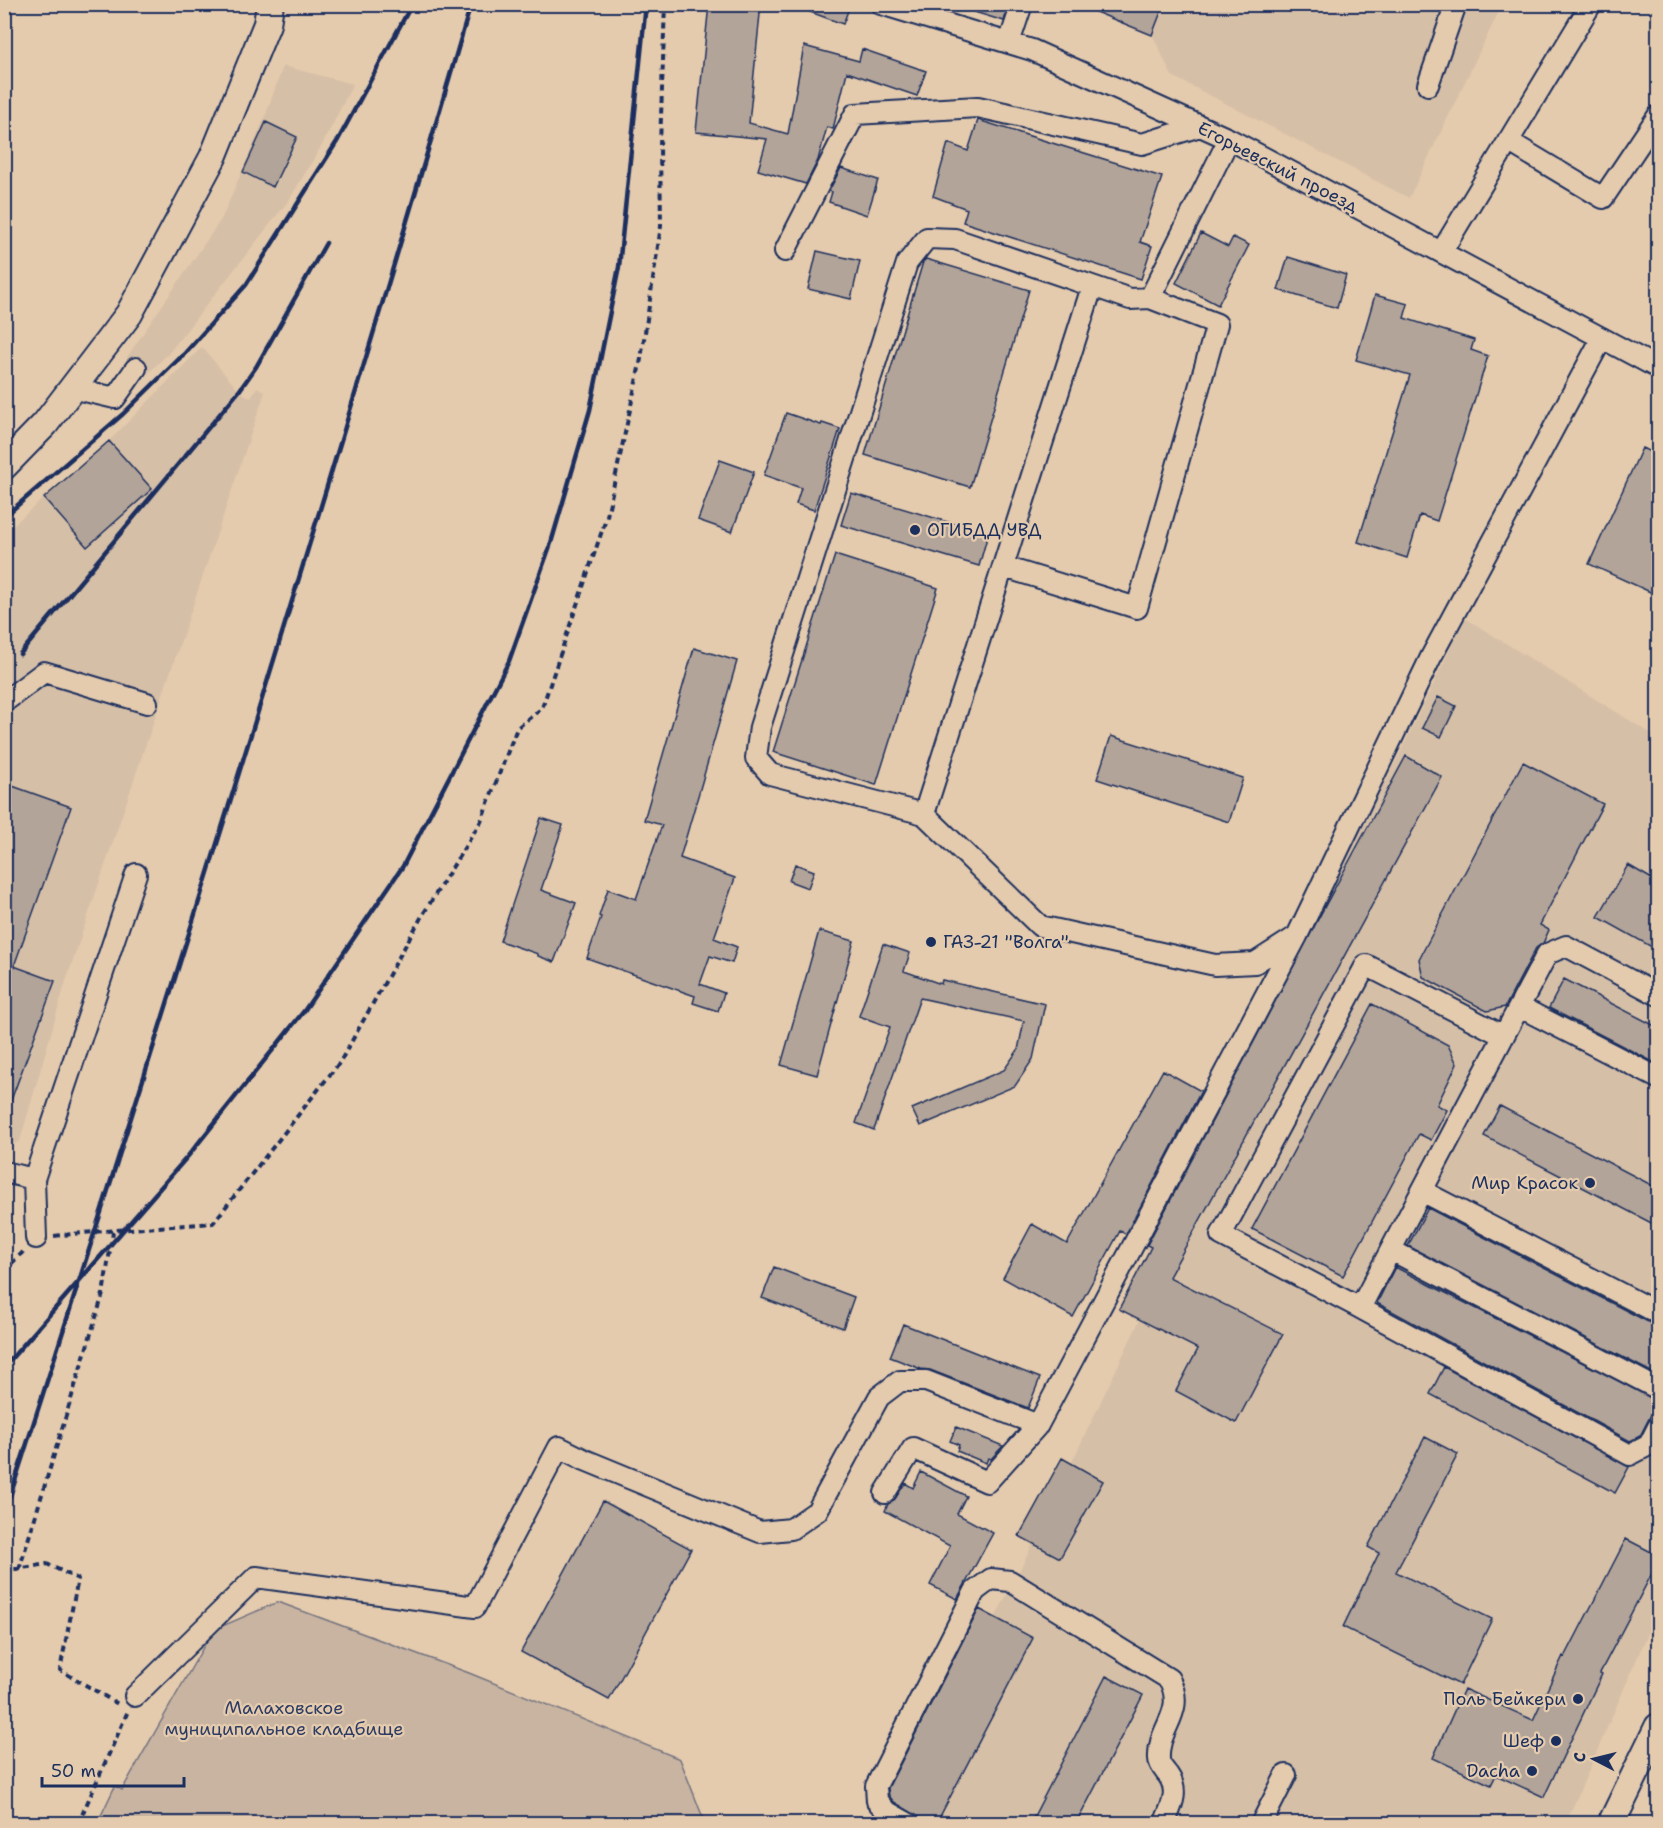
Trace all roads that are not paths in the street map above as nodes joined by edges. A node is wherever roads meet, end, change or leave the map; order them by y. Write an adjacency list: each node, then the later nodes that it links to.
1 (270, 4): 19 (main road)
2 (881, 4): 6 (street, Егорьевский проезд)
3 (1022, 4): 6 (street)
4 (1456, 4): 7 (street)
5 (1591, 4): 11 (street)
6 (1009, 44): 9 (street, Егорьевский проезд)
7 (1428, 85)
8 (1659, 116): 11 (street)
9 (1200, 126): 10 (street, Егорьевский проезд); 12 (street)
10 (1229, 140): 13 (street, Егорьевский проезд); 15 (street)
11 (1508, 141): 13 (street)
12 (785, 251)
13 (1442, 251): 16 (street, Егорьевский проезд)
14 (1092, 287): 15 (street); 21 (street); 24 (street)
15 (1150, 298): 21 (street)
16 (1602, 338): 18 (street, Егорьевский проезд); 26 (street)
17 (136, 368): 19 (street)
18 (1659, 368)
19 (72, 388): 20 (main road)
20 (4, 466)
21 (1004, 567): 24 (street)
22 (4, 702): 23 (street)
23 (147, 703)
24 (924, 814): 26 (street)
25 (136, 874): 32 (street)
26 (1297, 936): 39 (street)
27 (1659, 995): 28 (street)
28 (1520, 1007): 29 (street); 30 (street)
29 (1504, 1036): 33 (street); 36 (street)
30 (1659, 1078)
31 (4, 1172): 32 (street)
32 (34, 1179): 34 (street)
33 (1422, 1191): 35 (street); 37 (street)
34 (36, 1238)
35 (1391, 1250): 36 (street); 38 (street)
36 (1360, 1308): 40 (street)
37 (1659, 1313)
38 (1659, 1389)
39 (1038, 1425): 41 (street); 42 (street)
40 (1659, 1427)
41 (885, 1493)
42 (132, 1703)
43 (1659, 1727): 48 (main road)
44 (1286, 1775): 47 (street)
45 (909, 1824): 46 (street)
46 (1164, 1824)
47 (1261, 1824)
48 (1611, 1824)

